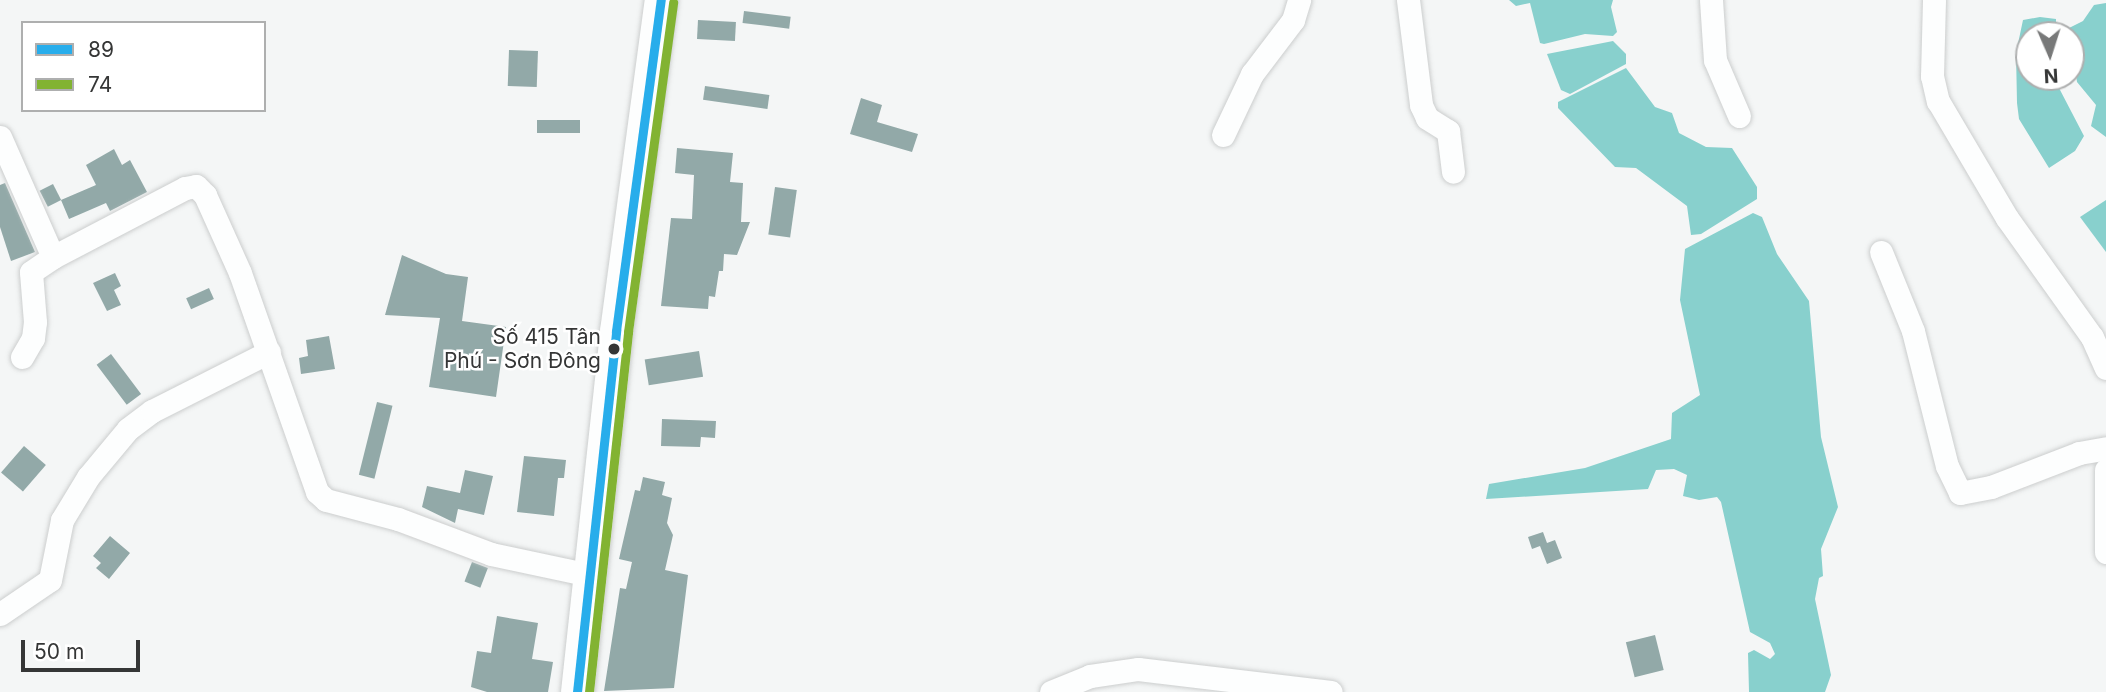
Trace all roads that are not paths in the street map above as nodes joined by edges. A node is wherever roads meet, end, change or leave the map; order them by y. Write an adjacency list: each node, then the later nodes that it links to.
1 (661, 0): 18 (highway)
2 (1299, 0): 7 (street)
3 (1408, 0): 9 (street)
4 (1711, 0): 6 (street)
5 (1934, 0): 14 (street)
6 (1740, 116)
7 (1223, 135)
8 (0, 137): 11 (street)
9 (1454, 172)
10 (1881, 251): 15 (street)
11 (53, 257): 12 (street); 13 (street)
12 (269, 352): 18 (street); 19 (street)
13 (22, 357)
14 (2106, 368)
15 (2106, 448)
16 (2106, 470): 17 (street)
17 (2106, 552)
18 (590, 575): 20 (highway)
19 (0, 614)
20 (577, 692)
21 (1051, 692): 22 (street)
22 (1331, 692)

